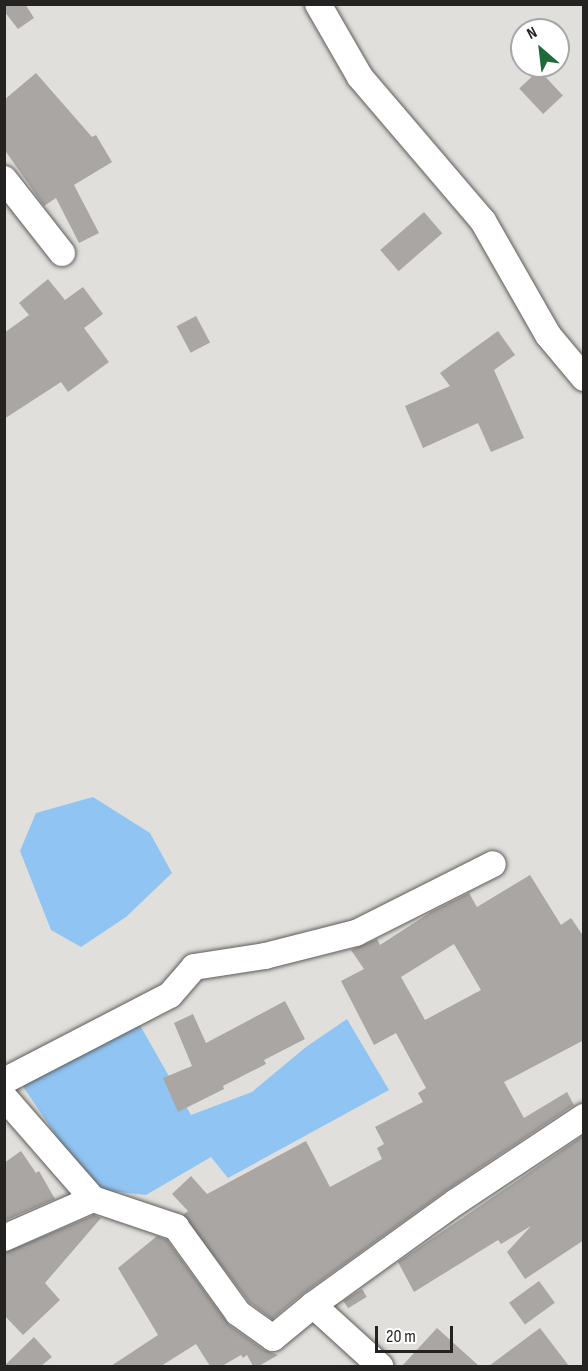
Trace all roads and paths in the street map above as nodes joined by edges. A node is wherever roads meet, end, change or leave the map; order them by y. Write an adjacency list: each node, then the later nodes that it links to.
1 (318, 4): 4 (street)
2 (4, 179): 3 (street)
3 (62, 253)
4 (584, 378)
5 (494, 864): 6 (street)
6 (4, 1081)
7 (4, 1097): 9 (street)
8 (584, 1118): 11 (street)
9 (93, 1199): 10 (street); 11 (street)
10 (4, 1238)
11 (313, 1305): 12 (street)
12 (380, 1366)

